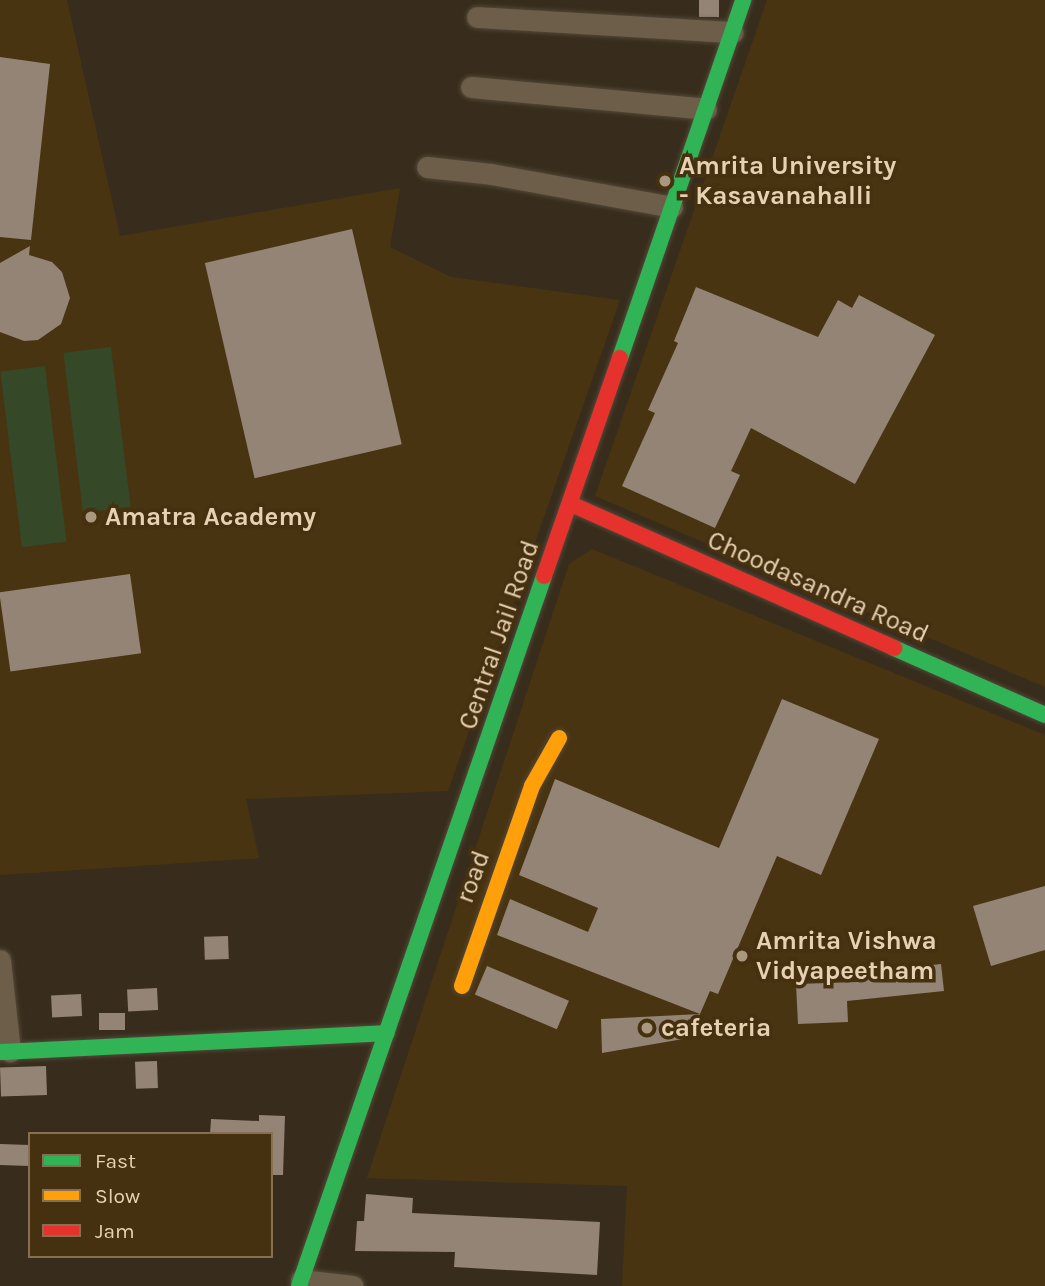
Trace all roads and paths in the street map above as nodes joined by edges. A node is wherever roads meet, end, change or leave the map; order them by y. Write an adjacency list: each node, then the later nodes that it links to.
1 (743, 0): 3 (main road, Central Jail Road)
2 (477, 17): 3 (street)
3 (733, 32): 5 (main road, Central Jail Road)
4 (471, 87): 5 (street)
5 (706, 109): 7 (main road, Central Jail Road)
6 (427, 167): 7 (street)
7 (672, 207): 8 (main road, Central Jail Road)
8 (571, 504): 9 (main road, Choodasandra Road); 13 (main road, Central Jail Road)
9 (1045, 715)
10 (559, 738): 12 (main road, road)
11 (0, 960): 14 (street)
12 (462, 986)
13 (387, 1033): 14 (main road); 15 (main road, Central Jail Road)
14 (5, 1052)
15 (300, 1283): 16 (street)
16 (353, 1286)

